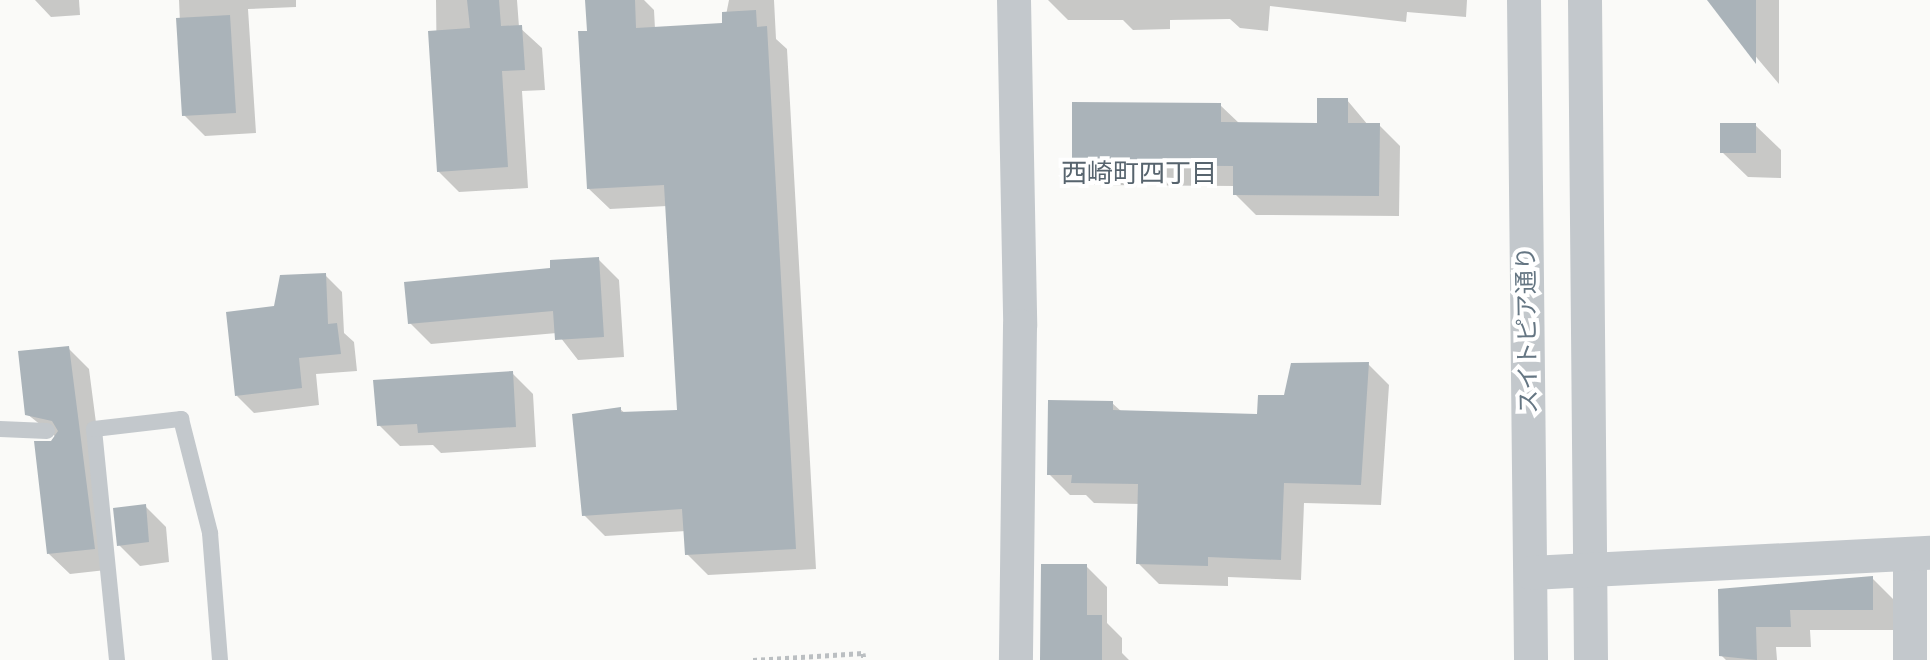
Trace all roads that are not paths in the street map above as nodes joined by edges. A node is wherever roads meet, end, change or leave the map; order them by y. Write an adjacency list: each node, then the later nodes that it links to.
1 (1014, 0): 11 (street)
2 (1524, 0): 8 (street, スイトピア通り)
3 (1585, 0): 7 (street)
4 (0, 429): 5 (lane)
5 (47, 431)
6 (1920, 553): 7 (street); 14 (street)
7 (1590, 569): 8 (street); 13 (street)
8 (1531, 573): 12 (street, スイトピア通り)
9 (117, 660): 10 (lane)
10 (220, 660)
11 (1016, 660)
12 (1531, 660)
13 (1591, 660)
14 (1910, 660)

